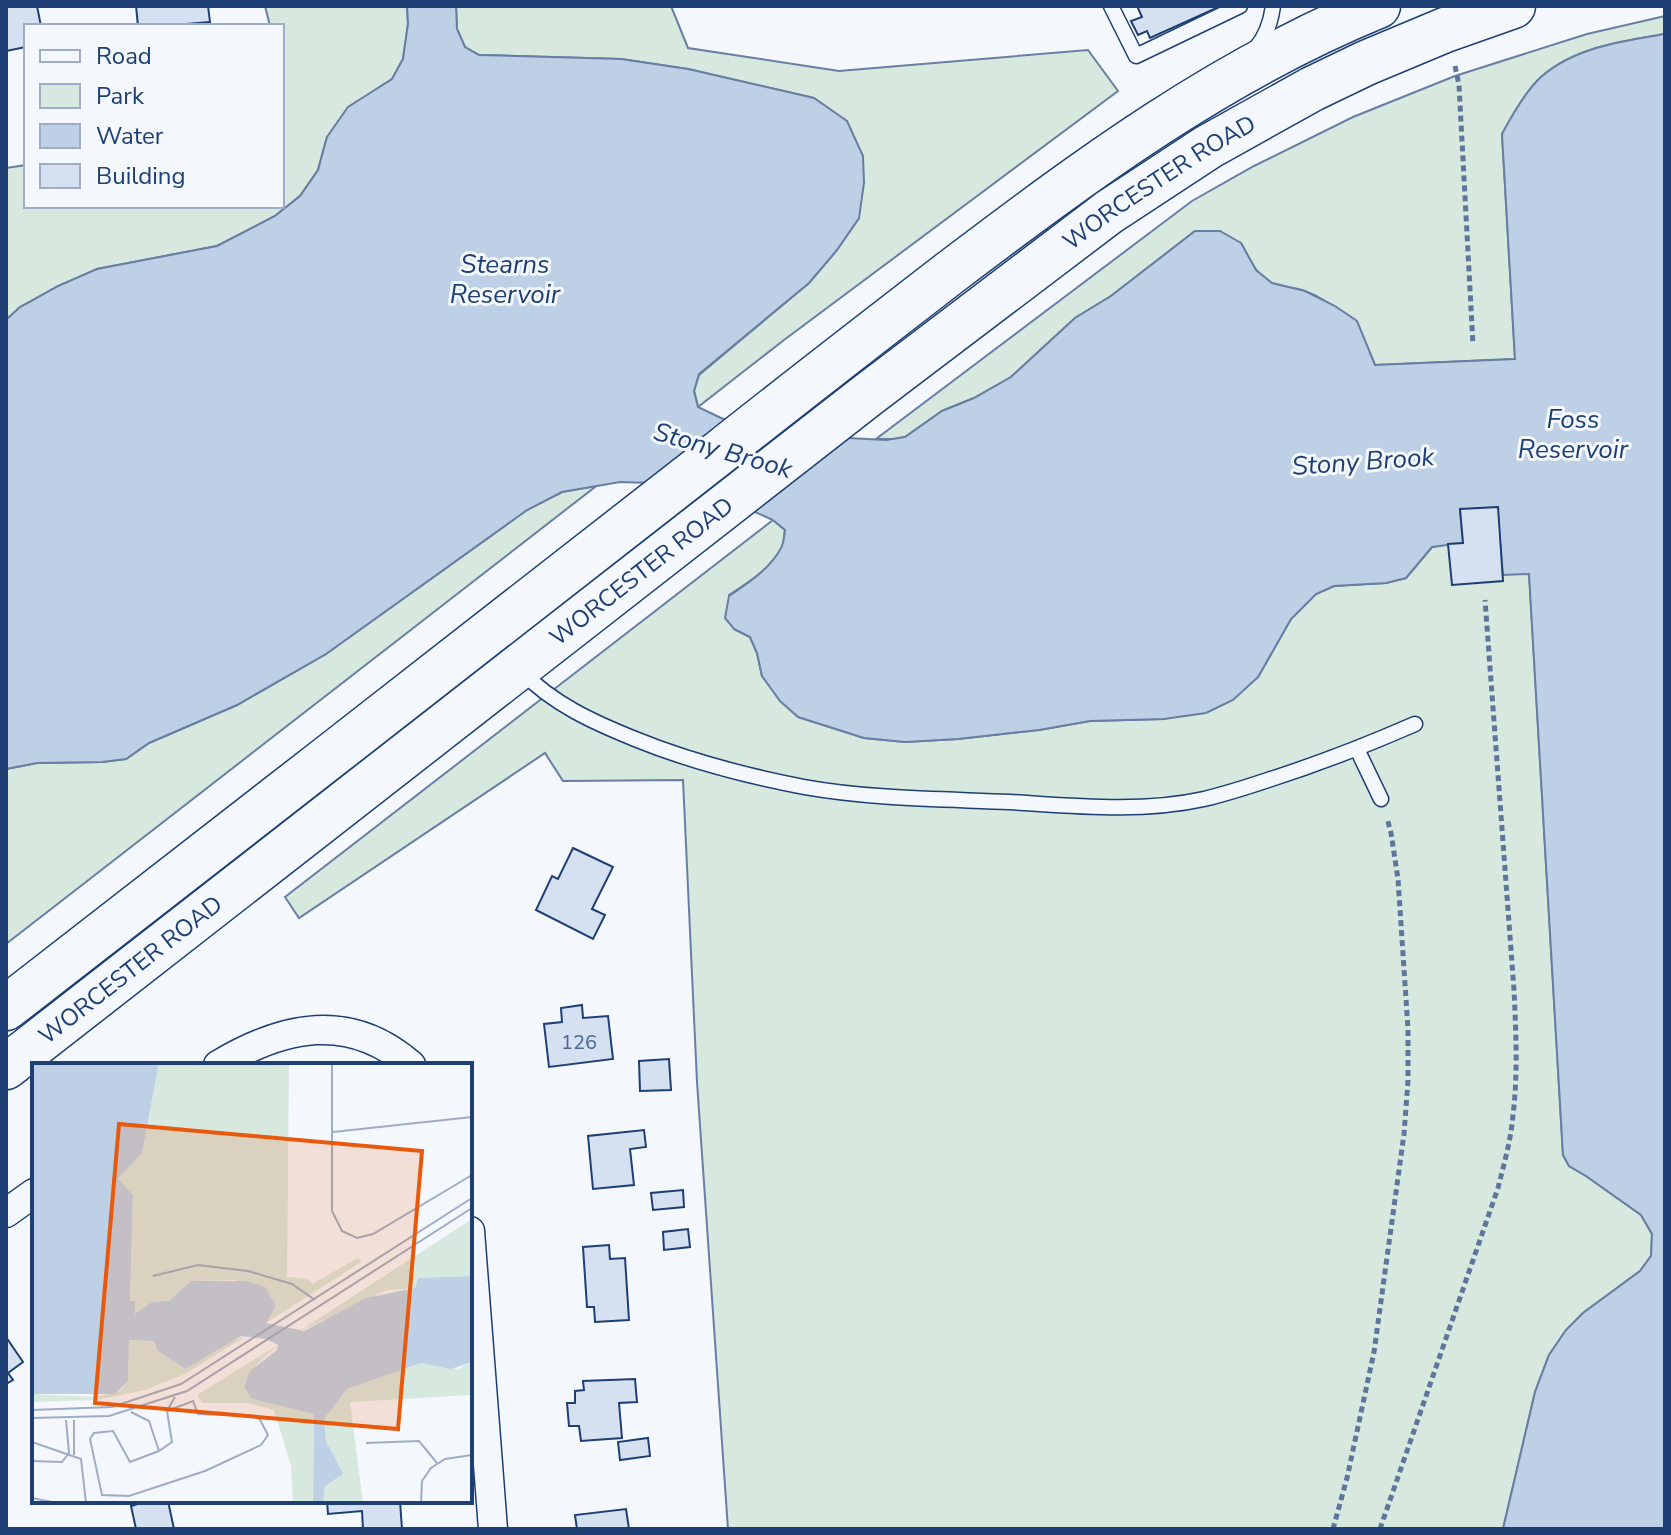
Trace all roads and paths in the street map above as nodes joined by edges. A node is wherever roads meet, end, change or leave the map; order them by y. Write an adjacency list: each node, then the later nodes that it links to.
1 (1111, 6): 2 (lane)
2 (1240, 6)
3 (1273, 6): 7 (lane)
4 (1378, 6): 7 (highway, WORCESTER ROAD)
5 (1513, 6): 6 (highway, WORCESTER ROAD)
6 (1445, 30): 8 (path); 10 (highway, WORCESTER ROAD)
7 (1221, 84): 14 (highway, WORCESTER ROAD)
8 (1473, 345)
9 (1485, 600): 23 (path)
10 (519, 668): 12 (lane); 17 (highway, WORCESTER ROAD)
11 (1415, 724): 12 (lane)
12 (1357, 749): 13 (lane)
13 (1381, 799): 22 (path)
14 (6, 1008)
15 (222, 1063): 16 (street)
16 (408, 1063)
17 (6, 1067)
18 (32, 1194): 19 (street)
19 (6, 1213)
20 (472, 1257): 21 (street)
21 (493, 1529)
22 (1333, 1529)
23 (1380, 1529)

